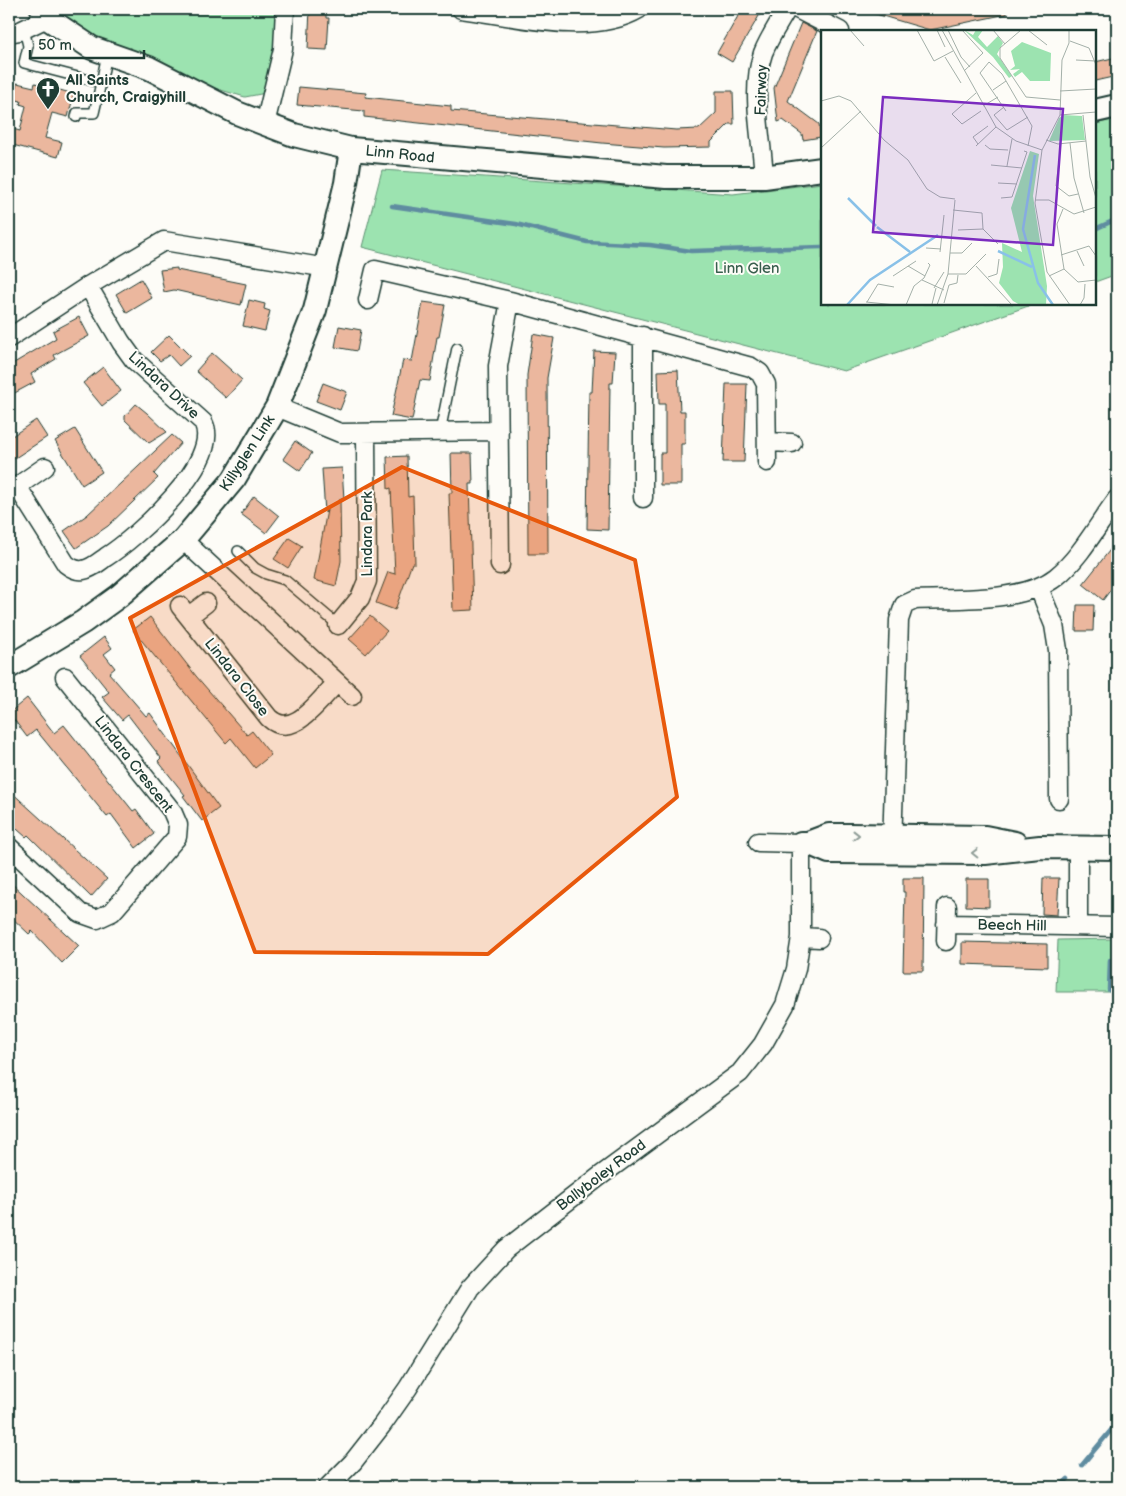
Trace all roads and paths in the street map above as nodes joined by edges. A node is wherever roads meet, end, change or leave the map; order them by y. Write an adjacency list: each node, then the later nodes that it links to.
1 (285, 9): 14 (street)
2 (461, 9): 3 (street)
3 (639, 9)
4 (787, 9): 17 (street, Fairway)
5 (797, 9): 7 (street)
6 (44, 13): 8 (street, Linn Road); 9 (street, Linn Road)
7 (838, 30)
8 (16, 31): 10 (lane)
9 (108, 54): 10 (lane); 14 (street, Linn Road)
10 (101, 83): 13 (lane)
11 (1117, 106): 12 (street)
12 (1096, 111)
13 (76, 117)
14 (265, 124): 15 (street, Linn Road)
15 (351, 149): 17 (street, Linn Road); 18 (street, Killyglen Link)
16 (821, 169): 17 (street, Linn Road)
17 (764, 177)
18 (327, 268): 19 (street); 25 (street, Killyglen Link)
19 (88, 286): 23 (street); 33 (street, Lindara Drive)
20 (368, 300): 21 (street)
21 (510, 301): 22 (street); 26 (street)
22 (643, 336): 29 (street); 34 (street)
23 (9, 338)
24 (457, 348): 27 (lane)
25 (276, 406): 28 (street); 36 (street, Killyglen Link)
26 (499, 431): 27 (street); 38 (street)
27 (440, 432): 28 (street)
28 (366, 434): 41 (street, Lindara Park)
29 (767, 442): 30 (street); 31 (street)
30 (792, 442)
31 (767, 462)
32 (45, 467): 33 (street, Lindara Drive)
33 (13, 489)
34 (643, 498)
35 (1117, 499): 39 (street)
36 (183, 540): 42 (street, Killyglen Link); 44 (street)
37 (238, 551): 41 (lane)
38 (500, 565)
39 (1039, 588): 46 (street); 49 (street)
40 (206, 603): 44 (street, Lindara Close)
41 (338, 624)
42 (11, 660)
43 (65, 677): 50 (street, Lindara Crescent)
44 (337, 683): 45 (street)
45 (352, 696)
46 (1059, 799)
47 (758, 842): 48 (street)
48 (805, 843): 49 (street); 56 (street, Ballyboley Road)
49 (892, 844): 51 (street)
50 (9, 847)
51 (1078, 848): 52 (street); 54 (street)
52 (1117, 848)
53 (946, 924): 54 (street, Beech Hill)
54 (1078, 926): 55 (street, Beech Hill)
55 (1117, 927)
56 (801, 937): 57 (street); 58 (street, Ballyboley Road)
57 (819, 938)
58 (328, 1487)

